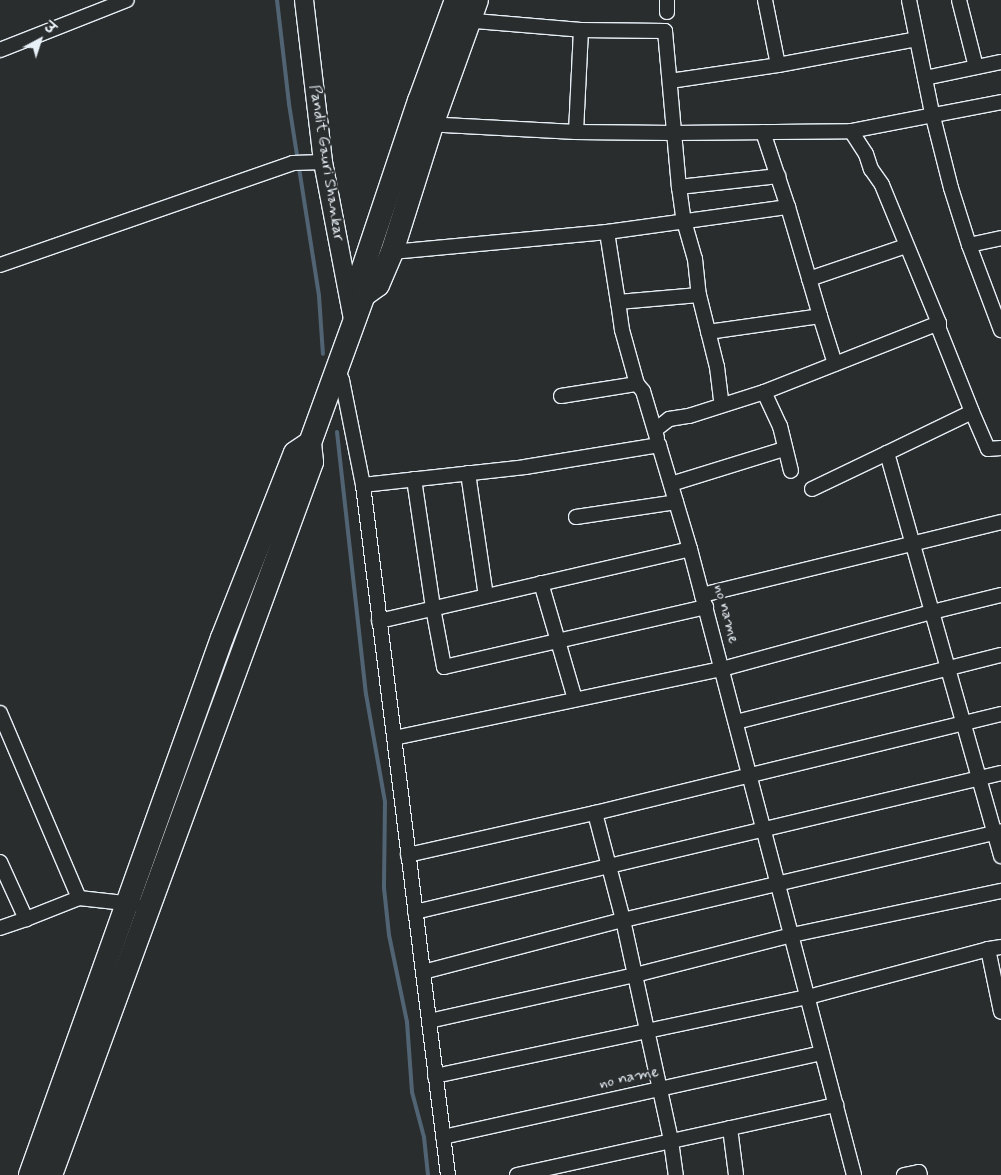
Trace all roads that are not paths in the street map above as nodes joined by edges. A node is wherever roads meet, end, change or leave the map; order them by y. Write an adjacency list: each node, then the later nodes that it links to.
1 (127, 0): 10 (street)
2 (304, 0): 23 (street, Pandit Gauri Shankar)
3 (477, 0): 7 (main road)
4 (765, 0): 12 (street)
5 (909, 0): 9 (street)
6 (959, 0): 13 (street)
7 (458, 13): 8 (street); 18 (main road)
8 (581, 30): 15 (street); 20 (street)
9 (916, 39): 12 (street); 14 (street)
10 (0, 50)
11 (1001, 62): 13 (street)
12 (778, 65): 15 (street)
13 (976, 67): 14 (street)
14 (925, 78): 17 (street)
15 (670, 81): 22 (street)
16 (1001, 102): 17 (street)
17 (932, 114): 19 (street); 30 (street)
18 (422, 123): 20 (street); 32 (main road); 35 (main road)
19 (851, 131): 21 (street); 31 (street)
20 (576, 132): 22 (street)
21 (763, 132): 22 (street); 24 (street)
22 (673, 133): 25 (street)
23 (323, 162): 33 (street); 41 (street, Pandit Gauri Shankar)
24 (778, 176): 25 (street); 26 (street)
25 (679, 187): 27 (street)
26 (788, 207): 27 (street); 34 (street)
27 (684, 221): 28 (street); 36 (street)
28 (607, 232): 32 (street); 38 (street, no name)
29 (1001, 238): 30 (street)
30 (970, 245): 37 (street)
31 (906, 246): 34 (street); 40 (street)
32 (392, 252): 35 (main road)
33 (0, 265)
34 (809, 279): 39 (street)
35 (364, 295): 41 (main road)
36 (699, 295): 38 (street); 43 (street)
37 (995, 298): 42 (street)
38 (618, 302): 46 (street, no name)
39 (820, 316): 43 (street); 44 (street)
40 (939, 323): 44 (street); 50 (street)
41 (354, 325): 45 (main road)
42 (1001, 330)
43 (708, 332): 49 (street)
44 (835, 364): 47 (street)
45 (338, 370): 52 (main road); 61 (street)
46 (637, 384): 48 (street); 51 (street, no name)
47 (764, 392): 49 (street); 55 (street)
48 (561, 396)
49 (722, 405): 51 (street)
50 (972, 412): 54 (street); 56 (street)
51 (655, 430): 53 (street, no name)
52 (310, 443): 88 (main road); 89 (main road)
53 (659, 445): 58 (street); 60 (street, no name)
54 (1001, 448)
55 (784, 449): 57 (street); 60 (street)
56 (887, 453): 62 (street); 66 (street)
57 (791, 471)
58 (468, 473): 59 (street); 69 (street)
59 (414, 479): 61 (street); 72 (street)
60 (671, 484): 63 (street, no name)
61 (363, 485): 74 (street)
62 (812, 489)
63 (676, 502): 64 (street); 67 (street, no name)
64 (576, 517)
65 (1001, 522): 66 (street)
66 (913, 544): 71 (street); 73 (street)
67 (690, 549): 68 (street); 71 (street, no name)
68 (541, 583): 69 (street); 75 (street)
69 (486, 596): 72 (street)
70 (1001, 596): 73 (street)
71 (704, 601): 75 (street); 78 (street, no name)
72 (433, 608): 74 (street); 75 (street)
73 (932, 612): 77 (street); 78 (street)
74 (379, 620): 84 (street)
75 (557, 640): 79 (street)
76 (1001, 655): 77 (street)
77 (948, 667): 82 (street); 83 (street)
78 (722, 669): 79 (street); 82 (street, no name)
79 (574, 698): 84 (street)
80 (0, 713): 99 (street)
81 (1001, 714): 83 (street)
82 (736, 722): 86 (street, no name)
83 (964, 724): 86 (street); 87 (street)
84 (394, 738): 93 (street)
85 (1001, 773): 87 (street)
86 (750, 775): 90 (street); 91 (street, no name)
87 (979, 779): 91 (street); 92 (street)
88 (165, 794): 89 (main road); 100 (main road)
89 (186, 802): 101 (main road)
90 (595, 813): 93 (street); 96 (street)
91 (764, 828): 96 (street); 97 (street, no name)
92 (998, 832): 94 (street); 97 (street)
93 (408, 855): 102 (street)
94 (1001, 856)
95 (0, 862): 103 (street)
96 (609, 867): 102 (street); 104 (street)
97 (778, 883): 104 (street); 106 (street, no name)
98 (1001, 891): 106 (street)
99 (79, 898): 100 (street); 103 (street)
100 (126, 902): 101 (street); 121 (main road)
101 (147, 908): 122 (main road)
102 (415, 912): 108 (street)
103 (26, 919): 105 (street)
104 (623, 920): 108 (street); 109 (street)
105 (0, 928)
106 (792, 935): 109 (street); 110 (street, no name)
107 (995, 948): 110 (street); 111 (street)
108 (423, 972): 112 (street)
109 (635, 975): 112 (street); 113 (street)
110 (808, 997): 113 (street); 114 (street, no name)
111 (1001, 1012)
112 (429, 1021): 115 (street)
113 (648, 1031): 115 (street); 116 (street)
114 (822, 1053): 116 (street, no name); 117 (street, no name)
115 (436, 1076): 119 (street)
116 (660, 1088): 119 (street, no name); 120 (street)
117 (836, 1105): 118 (street); 127 (street, no name)
118 (730, 1128): 120 (street); 126 (street)
119 (443, 1136): 123 (street)
120 (672, 1141): 124 (street); 125 (street)
121 (30, 1175)
122 (52, 1175)
123 (448, 1175)
124 (517, 1175)
125 (676, 1175)
126 (736, 1175)
127 (854, 1175)
128 (904, 1175): 129 (street)
129 (920, 1175)

